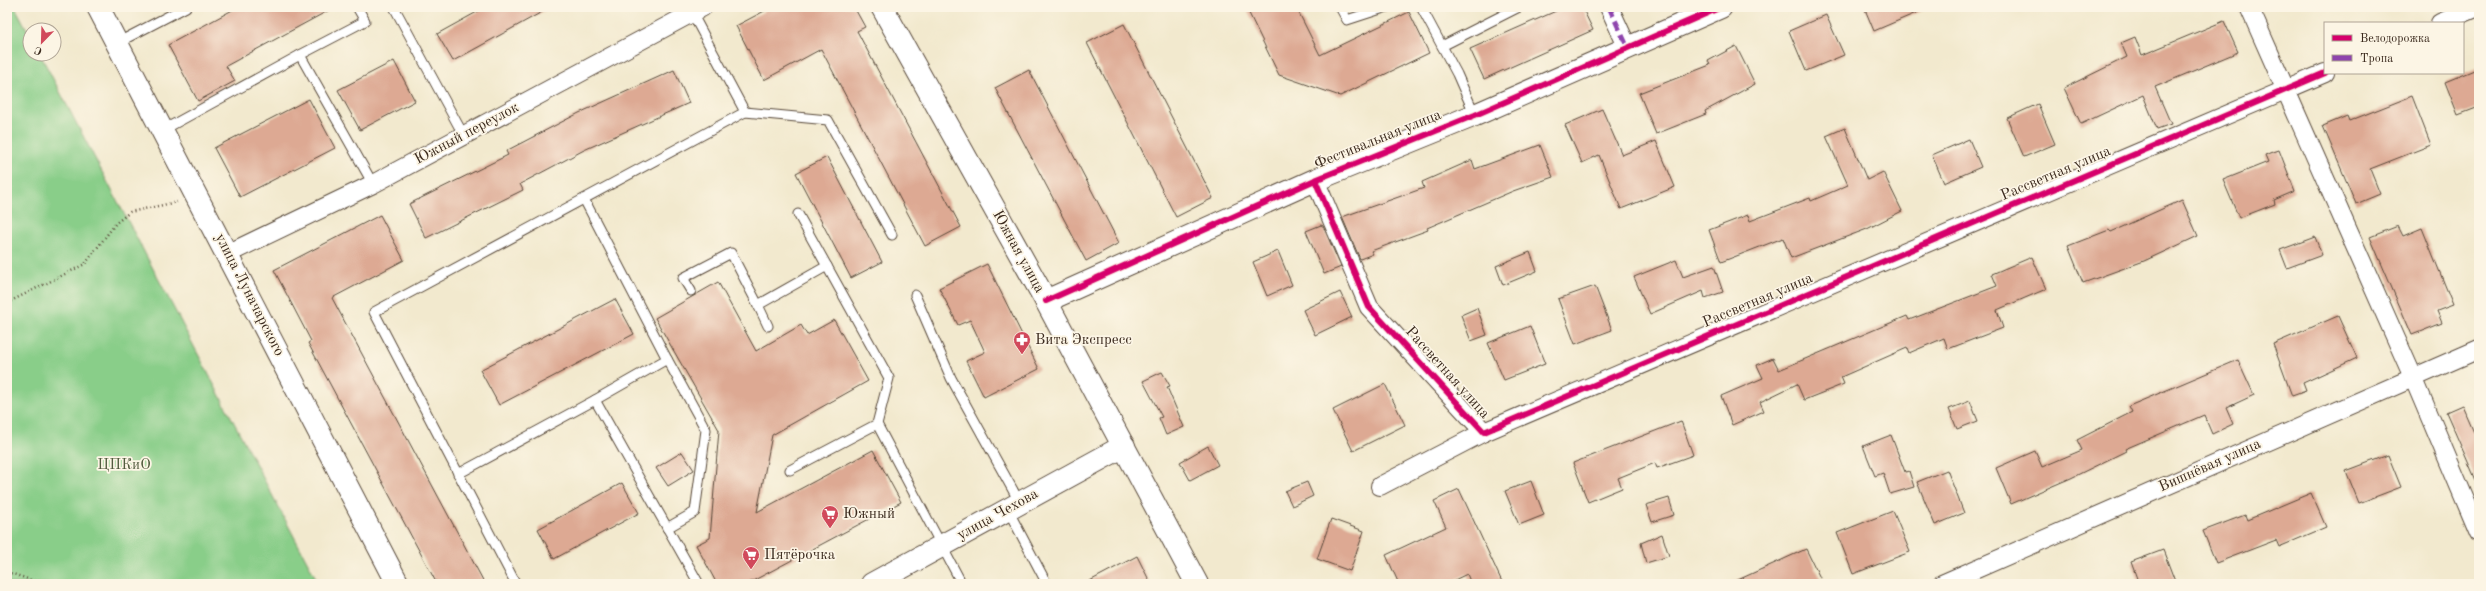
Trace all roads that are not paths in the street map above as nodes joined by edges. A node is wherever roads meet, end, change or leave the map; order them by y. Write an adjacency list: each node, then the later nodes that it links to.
1 (98, 7): 16 (street, улица Луначарского)
2 (186, 7): 16 (lane)
3 (357, 7): 19 (lane)
4 (394, 7): 25 (lane)
5 (882, 7): 35 (street, Южная улица)
6 (1340, 7): 7 (lane)
7 (1387, 7)
8 (1421, 7): 17 (lane)
9 (1519, 7): 17 (lane)
10 (1609, 7): 18 (street)
11 (1721, 7): 18 (street, Фестивальная улица)
12 (2249, 7): 21 (street)
13 (2478, 7): 15 (street)
14 (698, 10): 22 (lane); 25 (street, Южный переулок)
15 (2442, 22)
16 (117, 43): 24 (street, улица Луначарского)
17 (1442, 46): 23 (lane)
18 (1627, 46): 23 (street, Фестивальная улица)
19 (300, 55): 24 (lane); 27 (lane)
20 (2324, 73): 21 (street, Рассветная улица)
21 (2286, 89): 40 (street); 43 (street, Рассветная улица)
22 (745, 112): 28 (lane); 30 (lane)
23 (1475, 115): 26 (street, Фестивальная улица)
24 (163, 130): 31 (street, улица Луначарского)
25 (464, 136): 27 (street, Южный переулок)
26 (1315, 180): 35 (street, Фестивальная улица); 43 (street, Рассветная улица)
27 (373, 184): 31 (street, Южный переулок)
28 (584, 199): 39 (lane); 46 (lane)
29 (798, 214): 32 (lane)
30 (892, 235)
31 (227, 254): 52 (street, улица Луначарского)
32 (827, 266): 36 (lane); 42 (lane)
33 (691, 291): 36 (lane)
34 (915, 295): 48 (lane)
35 (1046, 301): 44 (street, Южная улица)
36 (758, 305): 37 (lane)
37 (768, 326)
38 (2479, 349): 40 (street, Вишнёвая улица)
39 (667, 359): 41 (lane); 49 (lane)
40 (2413, 377): 50 (street); 59 (street, Вишнёвая улица)
41 (595, 400): 46 (lane); 49 (lane)
42 (877, 424): 45 (lane); 51 (lane)
43 (1484, 432): 47 (street)
44 (1124, 446): 48 (street, улица Чехова); 58 (street, Южная улица)
45 (790, 470)
46 (458, 474): 53 (lane)
47 (1380, 486)
48 (1014, 506): 51 (street, улица Чехова); 57 (lane)
49 (667, 528): 54 (lane)
50 (2479, 533)
51 (942, 546): 55 (street, улица Чехова); 56 (lane)
52 (398, 584)
53 (516, 584)
54 (699, 584)
55 (872, 584)
56 (962, 584)
57 (1048, 584)
58 (1197, 584)
59 (1942, 584)

